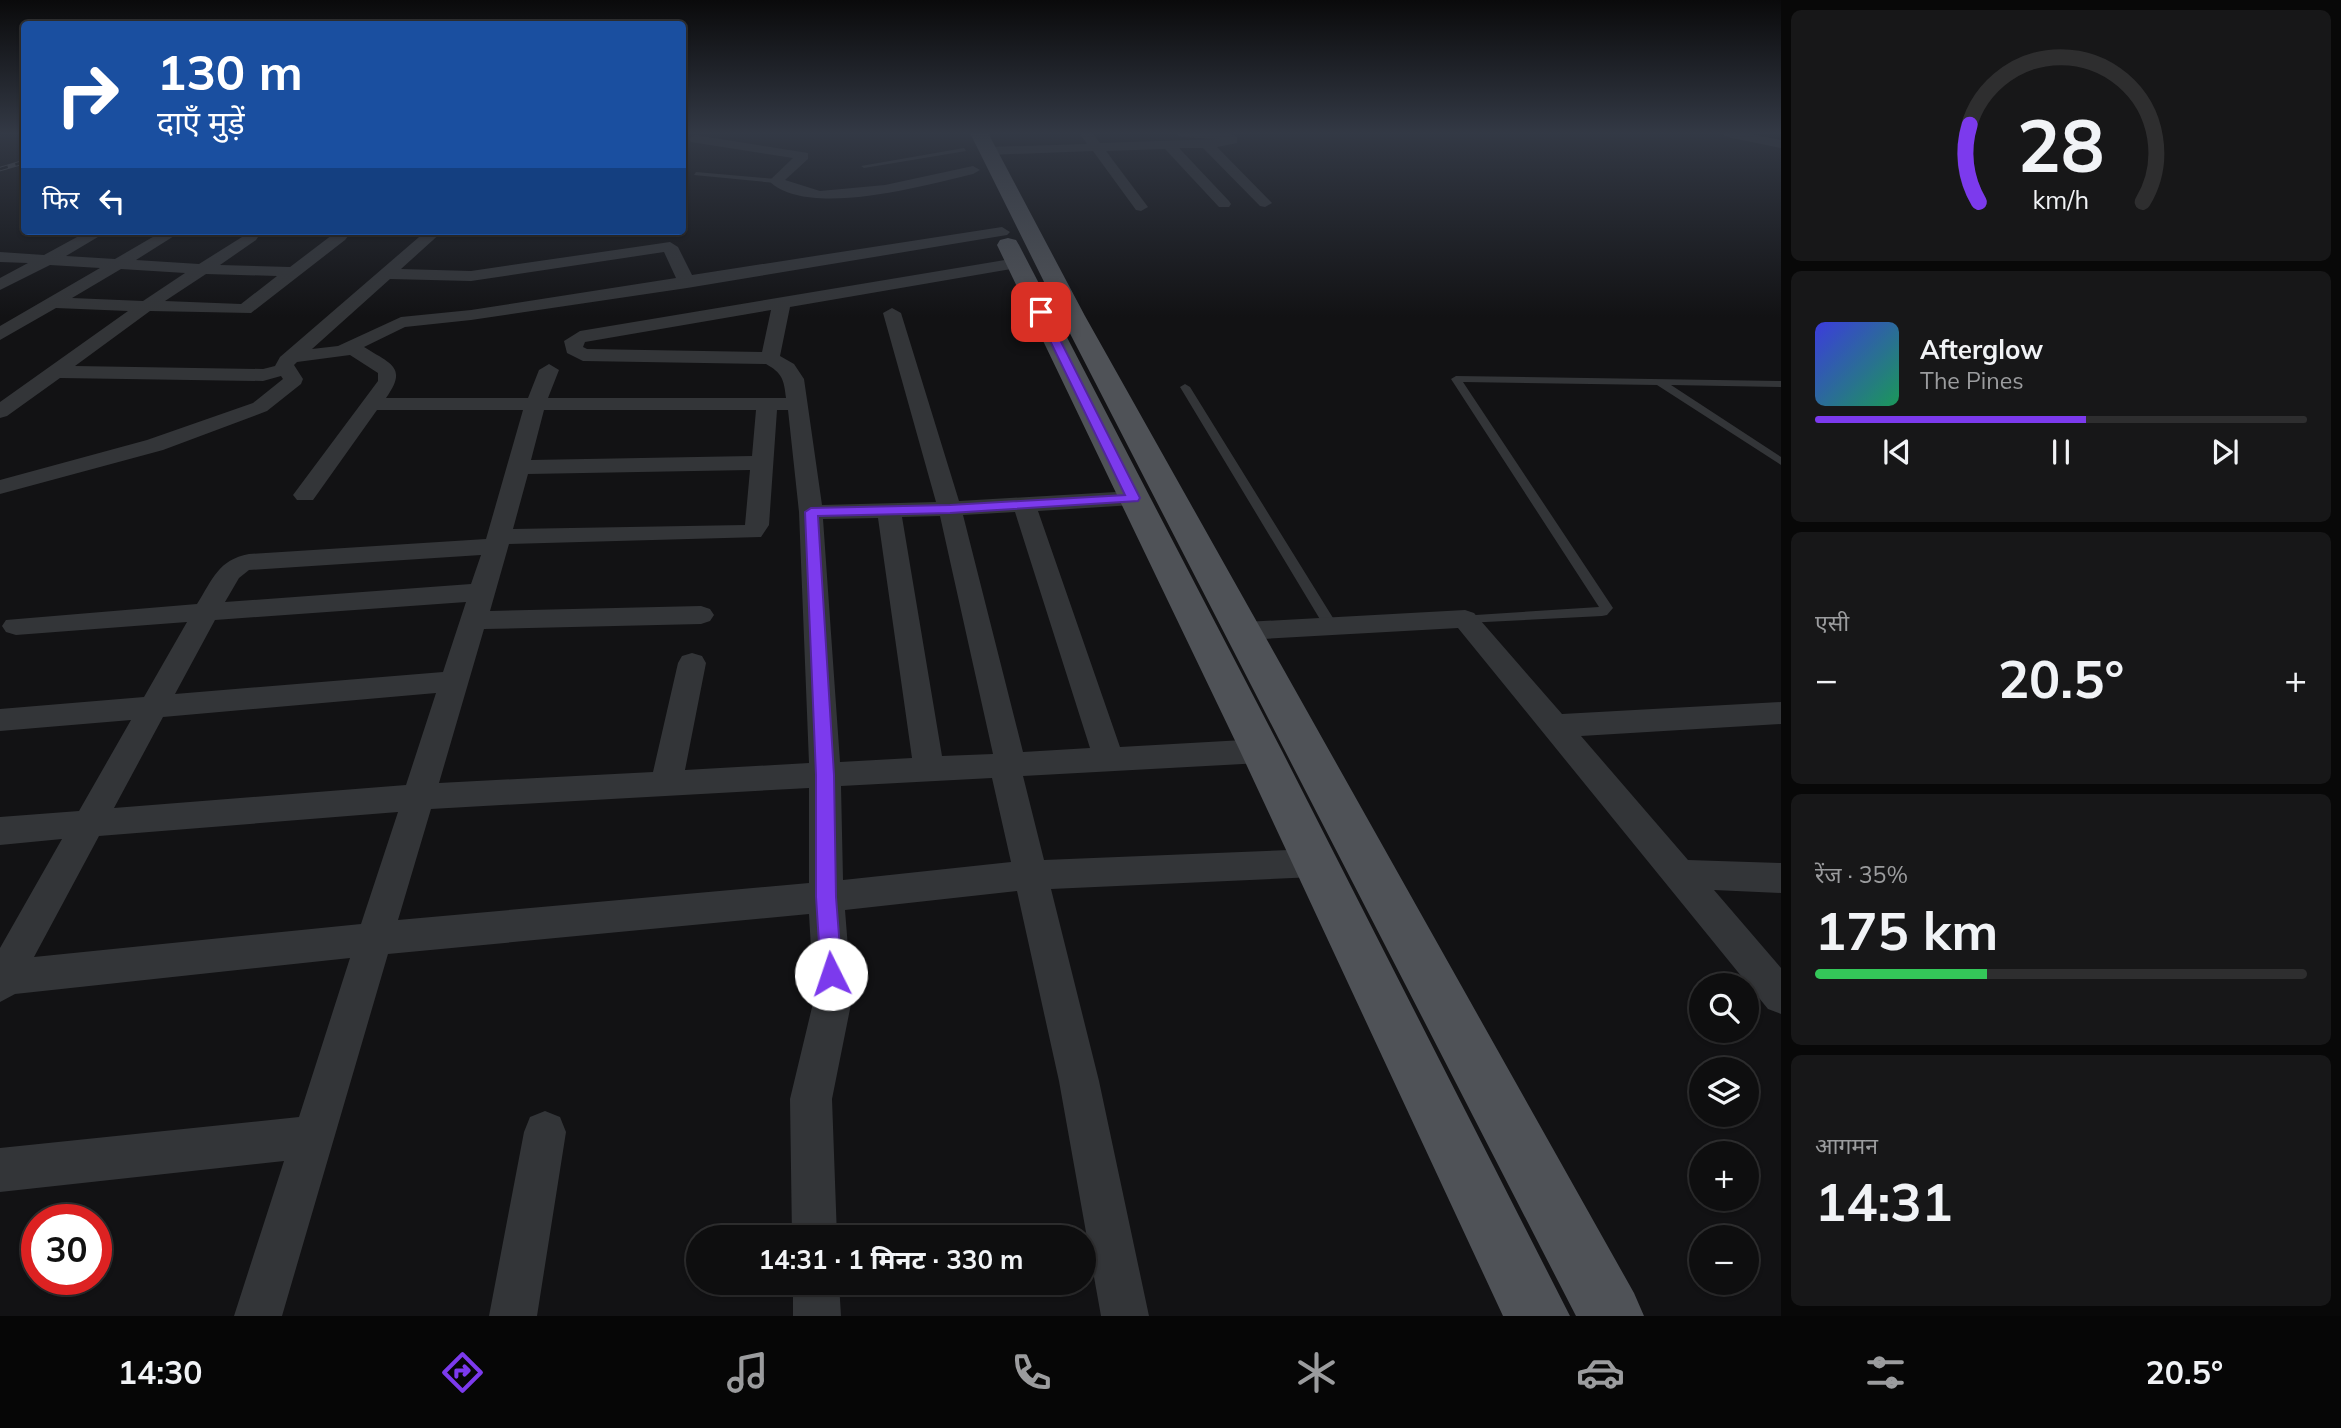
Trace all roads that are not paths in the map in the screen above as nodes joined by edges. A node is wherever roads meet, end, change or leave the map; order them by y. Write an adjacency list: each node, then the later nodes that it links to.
1 (990, 194): 14 (main road)
2 (1000, 194): 58 (main road)
3 (1131, 194): 8 (street)
4 (1215, 194): 7 (street)
5 (1257, 194): 6 (street)
6 (1265, 202)
7 (1224, 204)
8 (1141, 207)
9 (93, 235): 16 (street)
10 (167, 235): 17 (street)
11 (341, 235): 19 (street)
12 (430, 235): 20 (street)
13 (250, 237): 18 (street)
14 (1009, 247): 21 (street); 23 (street); 46 (main road)
15 (0, 257): 16 (street)
16 (44, 261): 17 (street); 22 (street)
17 (118, 264): 18 (street); 24 (street)
18 (202, 269): 19 (street); 25 (street)
19 (294, 272): 25 (street)
20 (384, 274): 21 (street); 30 (street)
21 (687, 283): 28 (street)
22 (0, 285)
23 (782, 302): 29 (street); 29 (street)
24 (52, 303): 25 (street); 27 (street)
25 (148, 305): 32 (street)
26 (892, 313): 48 (street)
27 (0, 334)
28 (351, 347): 30 (street); 36 (street)
29 (770, 358): 38 (street)
30 (289, 363): 32 (street); 44 (street)
31 (549, 370): 39 (street)
32 (54, 372): 40 (street)
33 (1658, 382): 34 (lane); 41 (lane); 55 (lane)
34 (1781, 384)
35 (1185, 387): 57 (lane)
36 (371, 404): 39 (street); 45 (street)
37 (767, 404): 38 (street); 39 (street); 42 (street)
38 (798, 404): 50 (street)
39 (535, 405): 43 (street)
40 (0, 412)
41 (1781, 462)
42 (762, 463): 43 (street); 51 (street)
43 (518, 467): 51 (street)
44 (0, 487)
45 (305, 495)
46 (1133, 498): 47 (street); 65 (main road)
47 (1024, 505): 48 (street); 66 (street)
48 (950, 509): 49 (street); 67 (street)
49 (889, 510): 50 (street); 68 (street)
50 (811, 512): 69 (street)
51 (497, 541): 52 (street); 53 (street)
52 (477, 606): 53 (street); 54 (street); 60 (street)
53 (207, 610): 56 (street); 61 (street)
54 (701, 615)
55 (1465, 619): 57 (street); 64 (street)
56 (16, 626)
57 (1331, 626): 58 (street)
58 (1245, 631): 92 (main road)
59 (692, 663): 70 (street)
60 (454, 681): 61 (street); 71 (street)
61 (155, 706): 63 (street); 72 (street)
62 (1781, 713): 64 (street)
63 (0, 720)
64 (1554, 726): 75 (street)
65 (1261, 751): 66 (street); 74 (main road)
66 (1109, 760): 67 (street)
67 (1011, 765): 68 (street); 76 (street)
68 (929, 769): 69 (street)
69 (825, 775): 70 (street); 78 (street)
70 (666, 784): 71 (street)
71 (419, 797): 72 (street); 79 (street)
72 (91, 823): 73 (street); 80 (street)
73 (0, 831)
74 (1315, 863): 76 (street); 91 (main road)
75 (1678, 874): 77 (street); 81 (street)
76 (1031, 875): 78 (street); 90 (street)
77 (1781, 878)
78 (826, 897): 79 (street); 85 (street)
79 (373, 939): 80 (street); 83 (street)
80 (1, 980)
81 (1781, 996)
82 (545, 1132): 88 (street)
83 (313, 1137): 84 (street); 87 (street)
84 (0, 1170)
85 (815, 1225)
86 (816, 1295): 89 (street)
87 (258, 1316)
88 (513, 1316)
89 (817, 1316)
90 (1125, 1316)
91 (1537, 1316)
92 (1611, 1316)

